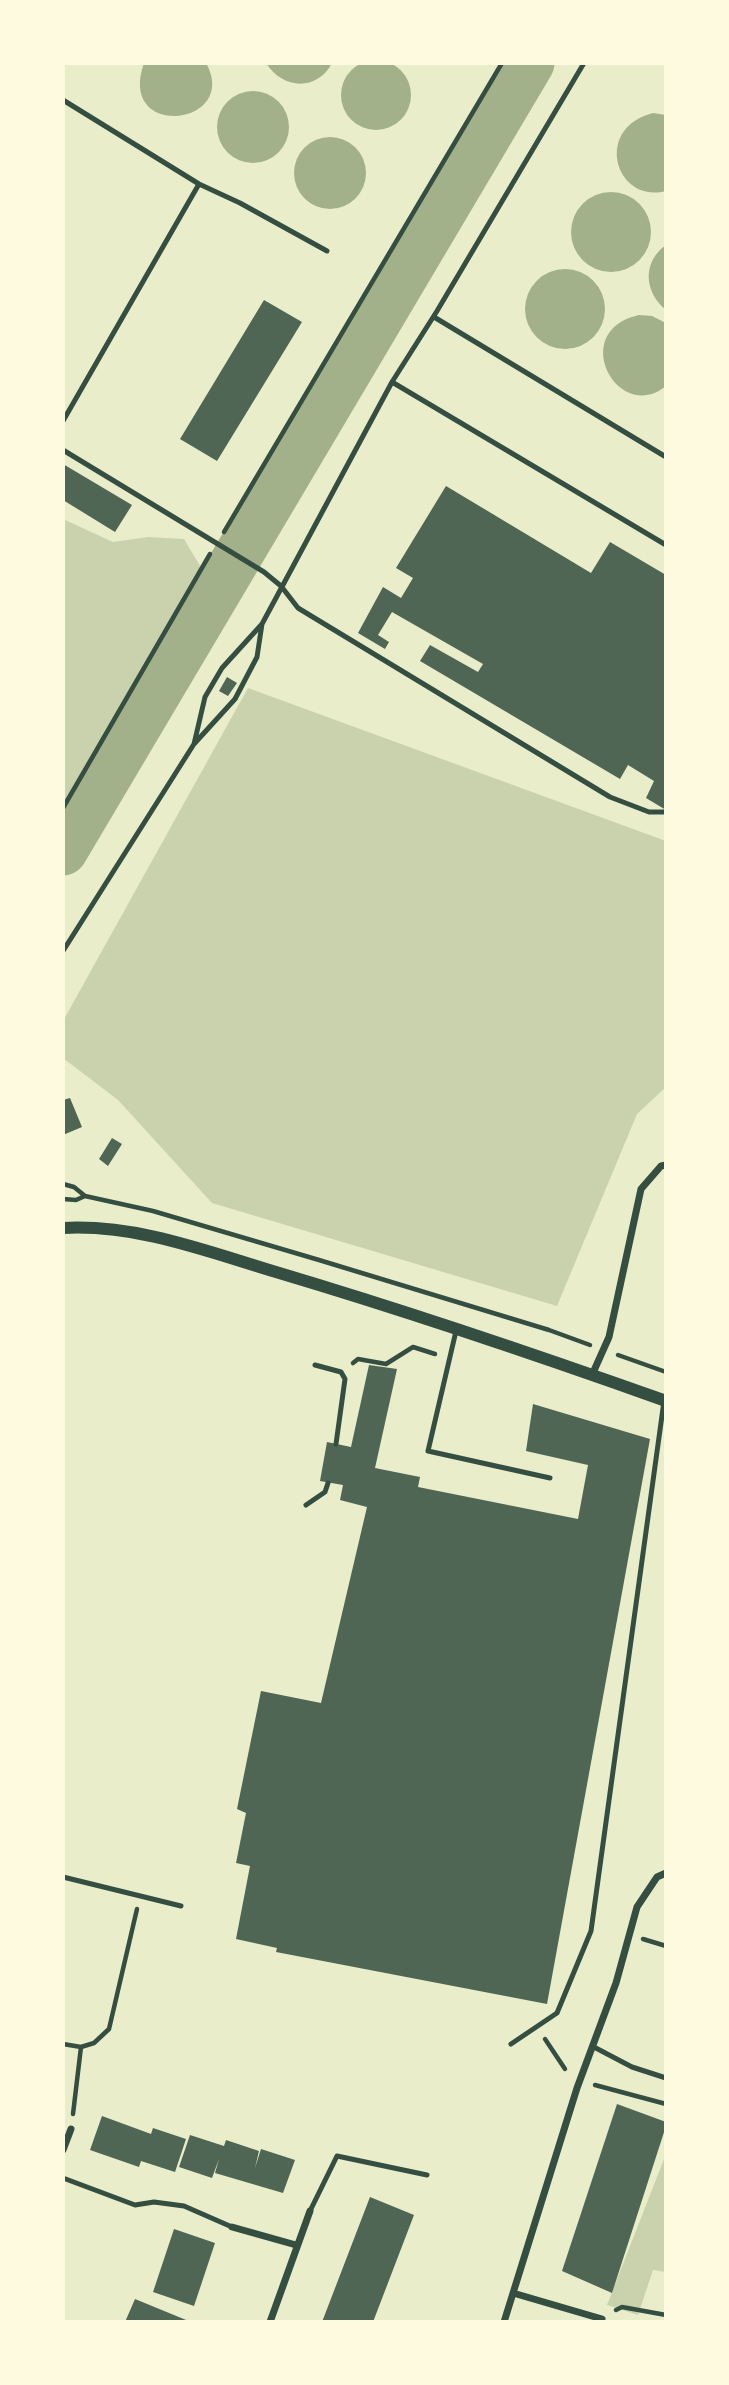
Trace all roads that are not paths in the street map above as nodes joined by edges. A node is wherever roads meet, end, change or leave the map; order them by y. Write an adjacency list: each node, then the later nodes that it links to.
1 (584, 63): 5 (lane)
2 (63, 100): 3 (lane)
3 (199, 184): 4 (lane); 7 (lane)
4 (327, 251)
5 (434, 317): 6 (lane); 9 (lane)
6 (392, 382): 10 (lane); 11 (lane)
7 (63, 421)
8 (63, 450): 11 (lane)
9 (666, 457)
10 (666, 545)
11 (281, 586): 12 (lane); 14 (lane)
12 (262, 624): 13 (lane); 13 (lane)
13 (194, 744): 15 (lane)
14 (666, 811)
15 (63, 951)
16 (666, 1165): 20 (street)
17 (63, 1228): 18 (street)
18 (456, 1329): 20 (street); 23 (lane)
19 (315, 1365): 22 (lane)
20 (592, 1375): 21 (street)
21 (665, 1400): 29 (lane)
22 (336, 1444)
23 (550, 1478)
24 (328, 1483): 25 (lane)
25 (306, 1505)
26 (666, 1873): 30 (street)
27 (63, 1877): 28 (lane)
28 (181, 1906)
29 (511, 2044)
30 (592, 2046): 31 (lane); 39 (street)
31 (666, 2078)
32 (71, 2129): 33 (street)
33 (63, 2150)
34 (426, 2175): 36 (lane)
35 (63, 2178): 37 (lane)
36 (310, 2211): 38 (street)
37 (232, 2227): 38 (street)
38 (296, 2245): 41 (street)
39 (513, 2293): 40 (street); 42 (street)
40 (602, 2320)
41 (270, 2322)
42 (504, 2322)

